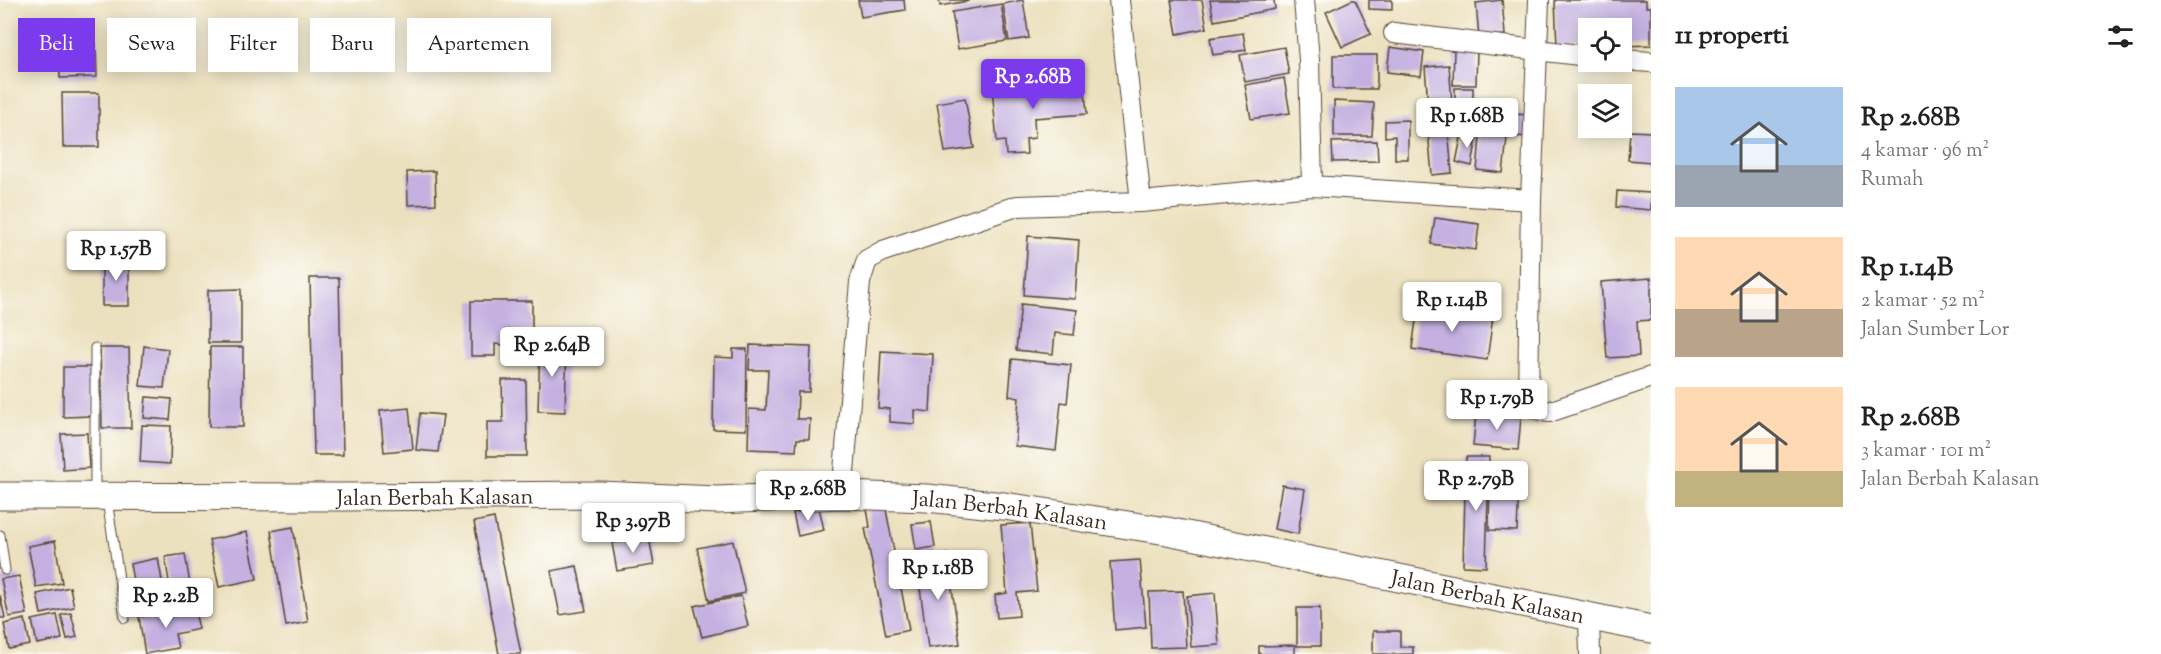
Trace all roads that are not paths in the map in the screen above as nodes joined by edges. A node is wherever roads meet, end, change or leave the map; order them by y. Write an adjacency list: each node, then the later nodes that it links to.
1 (1119, 0): 11 (street)
2 (1304, 0): 9 (street)
3 (1539, 0): 5 (street)
4 (1394, 33): 5 (street)
5 (1537, 49): 6 (street); 10 (street)
6 (1578, 55)
7 (1632, 61): 8 (street)
8 (1651, 62)
9 (1312, 186): 10 (street); 11 (street)
10 (1531, 200): 13 (street)
11 (1142, 202): 14 (street)
12 (96, 348): 16 (lane)
13 (1651, 377)
14 (842, 495): 16 (street, Jalan Berbah Kalasan); 19 (street, Jalan Berbah Kalasan)
15 (0, 496): 16 (street, Jalan Berbah Kalasan)
16 (101, 498): 20 (lane)
17 (0, 534): 18 (lane)
18 (4, 570)
19 (1589, 617): 21 (street, Jalan Berbah Kalasan); 22 (street)
20 (125, 618)
21 (1651, 629)
22 (1590, 654)

